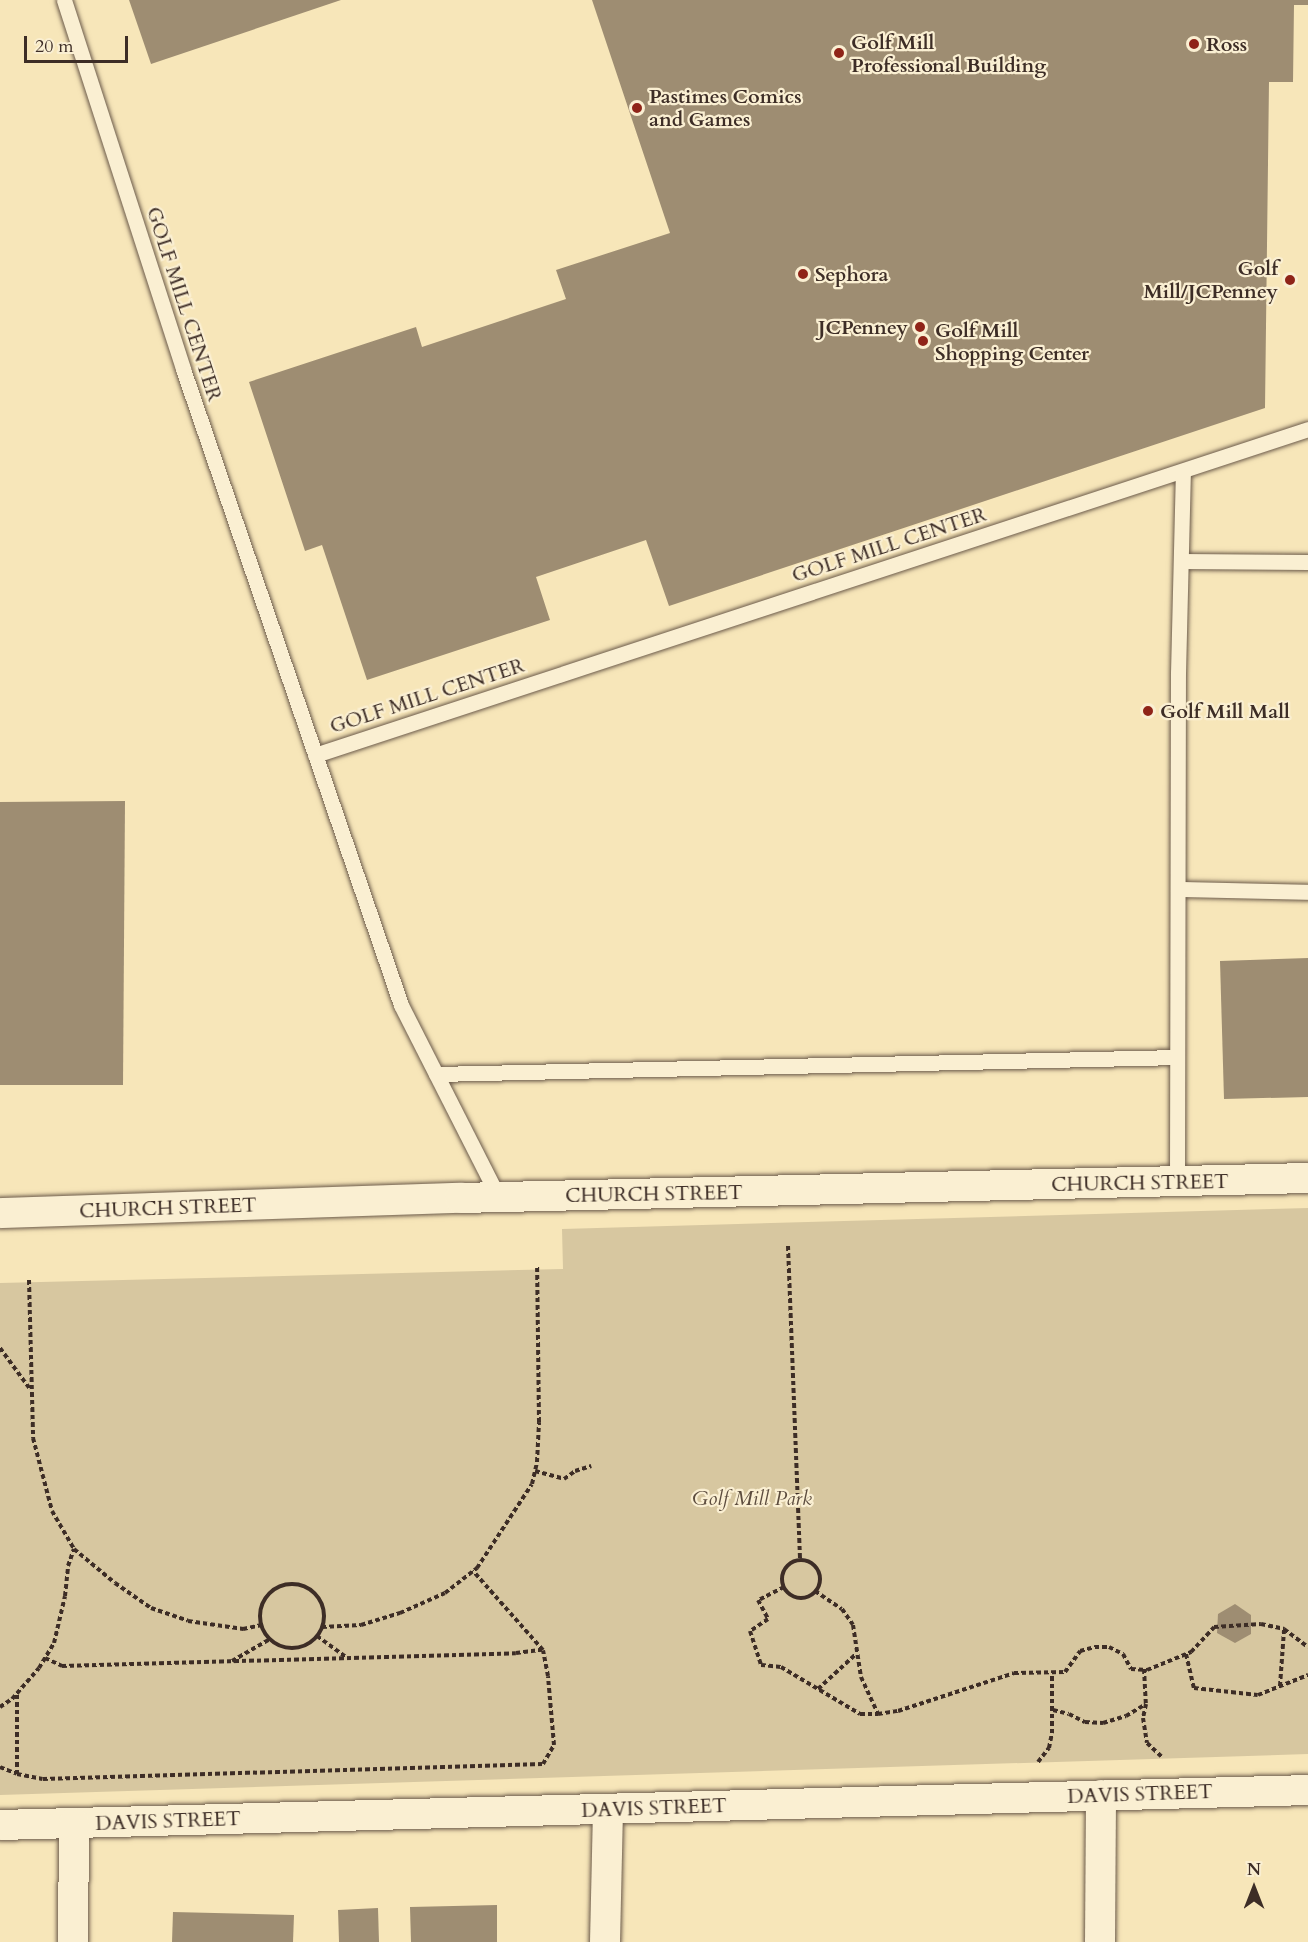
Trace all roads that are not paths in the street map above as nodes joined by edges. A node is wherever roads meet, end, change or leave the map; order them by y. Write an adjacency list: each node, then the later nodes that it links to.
1 (64, 0): 6 (lane, GOLF MILL CENTER)
2 (1308, 429): 3 (lane, GOLF MILL CENTER)
3 (1184, 471): 4 (lane); 6 (lane, GOLF MILL CENTER)
4 (1180, 561): 5 (lane); 7 (lane)
5 (1308, 562)
6 (315, 755): 10 (lane)
7 (1178, 889): 8 (lane); 9 (lane)
8 (1308, 892)
9 (1177, 1058): 10 (lane); 12 (lane)
10 (436, 1074): 13 (lane)
11 (1308, 1178): 12 (street, CHURCH STREET)
12 (1177, 1182): 13 (street, CHURCH STREET)
13 (499, 1198): 14 (street, CHURCH STREET)
14 (0, 1213)
15 (1308, 1790): 16 (street, DAVIS STREET)
16 (1101, 1796): 17 (street, DAVIS STREET); 22 (street)
17 (608, 1809): 18 (street, DAVIS STREET); 21 (street)
18 (74, 1823): 19 (street, DAVIS STREET); 20 (street)
19 (0, 1826)
20 (73, 1942)
21 (605, 1942)
22 (1100, 1942)

